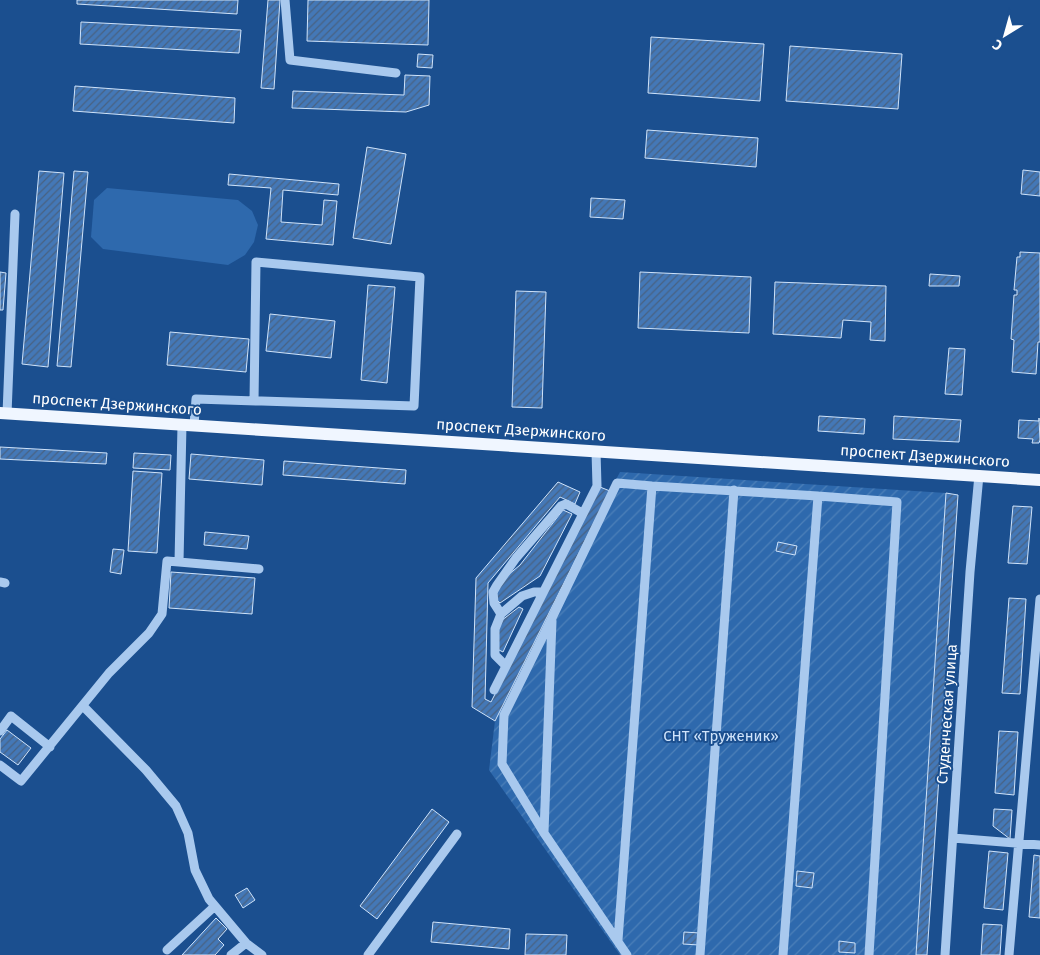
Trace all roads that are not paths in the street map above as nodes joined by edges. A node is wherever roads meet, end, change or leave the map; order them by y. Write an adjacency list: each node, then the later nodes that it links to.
1 (285, 0): 2 (street)
2 (396, 72)
3 (15, 214): 4 (street)
4 (4, 376): 6 (street)
5 (254, 401): 5 (street); 7 (street)
6 (3, 413): 7 (main road, проспект Дзержинского)
7 (188, 425): 8 (main road, проспект Дзержинского); 15 (street)
8 (596, 451): 9 (main road, проспект Дзержинского); 14 (street)
9 (979, 475): 10 (main road, проспект Дзержинского); 29 (street, Студенческая улица)
10 (1040, 480)
11 (652, 486): 12 (street); 20 (street); 33 (street)
12 (734, 490): 13 (street); 40 (street)
13 (818, 496): 41 (street); 42 (street)
14 (582, 513): 17 (street); 19 (street)
15 (179, 562): 16 (street); 23 (street)
16 (259, 569)
17 (543, 592): 19 (street); 21 (street)
18 (1040, 599): 30 (street)
19 (501, 614): 21 (street)
20 (552, 618): 27 (street); 27 (street)
21 (506, 666): 22 (street)
22 (494, 690)
23 (83, 706): 25 (street); 32 (street)
24 (0, 731): 25 (street)
25 (50, 747): 26 (street)
26 (0, 765)
27 (544, 833): 33 (street)
28 (457, 834): 38 (street)
29 (953, 838): 30 (street); 43 (street, Студенческая улица)
30 (1019, 844): 31 (street); 44 (street)
31 (1040, 845)
32 (215, 906): 34 (street); 35 (street)
33 (618, 940): 39 (street)
34 (246, 943): 36 (street); 37 (street)
35 (167, 950)
36 (231, 955)
37 (262, 955)
38 (368, 955)
39 (626, 955)
40 (700, 955)
41 (783, 955)
42 (869, 955)
43 (945, 955)
44 (1010, 955)

